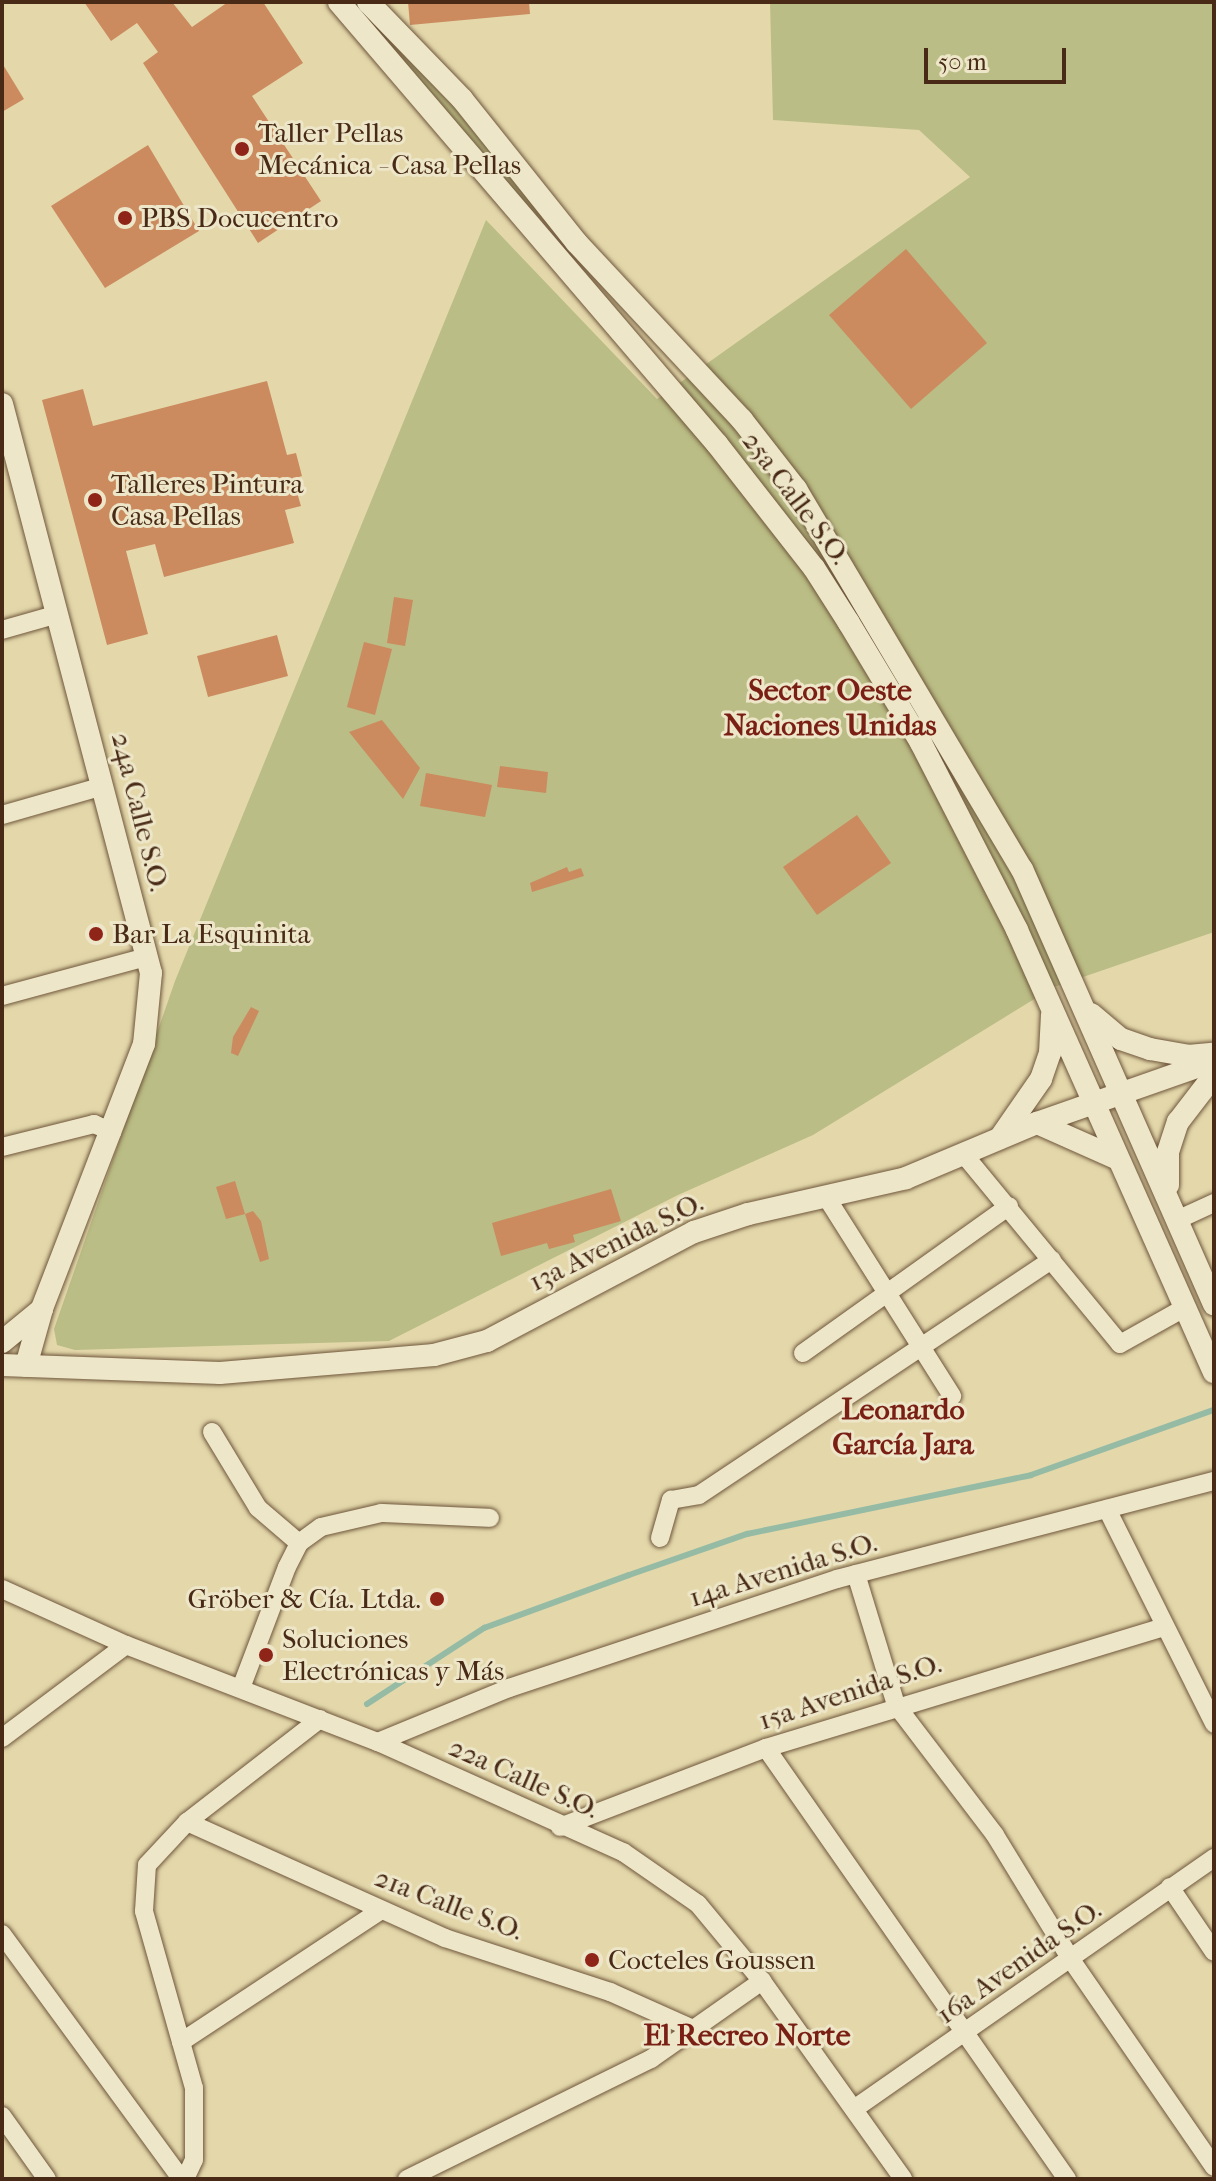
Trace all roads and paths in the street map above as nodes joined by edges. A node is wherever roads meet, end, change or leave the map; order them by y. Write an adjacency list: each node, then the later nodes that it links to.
1 (339, 2): 6 (street, 25a Calle S.O.)
2 (368, 2): 5 (street, 25a Calle S.O.)
3 (2, 404): 4 (street, 24a Calle S.O.)
4 (9, 450): 7 (street, 24a Calle S.O.)
5 (837, 554): 6 (street); 13 (street, 25a Calle S.O.)
6 (814, 568): 14 (street, 25a Calle S.O.)
7 (58, 614): 8 (street); 9 (street, 24a Calle S.O.)
8 (2, 630)
9 (103, 786): 10 (street); 11 (street, 24a Calle S.O.)
10 (2, 815)
11 (147, 957): 12 (street); 21 (street, 24a Calle S.O.)
12 (2, 996)
13 (1082, 1001): 15 (street); 18 (street, 25a Calle S.O.)
14 (1053, 1010): 19 (street, 25a Calle S.O.); 22 (street)
15 (1214, 1054)
16 (1214, 1061): 18 (street, 13a Avenida S.O.)
17 (1214, 1075): 27 (street)
18 (1124, 1095): 19 (street, 13a Avenida S.O.); 27 (street, 25a Calle S.O.)
19 (1093, 1105): 20 (street, 13a Avenida S.O.); 25 (street, 25a Calle S.O.)
20 (1037, 1123): 22 (street, 13a Avenida S.O.); 25 (street)
21 (112, 1132): 23 (street); 35 (street, 24a Calle S.O.)
22 (1000, 1139): 24 (street, 13a Avenida S.O.)
23 (2, 1147)
24 (966, 1157): 26 (street, 13a Avenida S.O.); 29 (street)
25 (1116, 1158): 34 (street, 25a Calle S.O.)
26 (825, 1195): 32 (street); 40 (street, 13a Avenida S.O.)
27 (1168, 1199): 30 (street, 25a Calle S.O.)
28 (1214, 1203): 30 (street)
29 (1009, 1206): 31 (street); 32 (street)
30 (1177, 1220): 33 (street, 25a Calle S.O.)
31 (1052, 1260): 34 (street); 37 (street)
32 (887, 1293): 37 (street); 38 (street)
33 (1213, 1302)
34 (1186, 1307): 41 (street, 25a Calle S.O.)
35 (42, 1309): 36 (street); 40 (street, 24a Calle S.O.)
36 (2, 1342)
37 (921, 1347): 42 (street); 47 (street)
38 (803, 1353)
39 (2, 1365): 40 (street, 13a Avenida S.O.)
40 (26, 1366)
41 (1214, 1372)
42 (952, 1396)
43 (212, 1432): 48 (street)
44 (1214, 1481): 45 (street, 14a Avenida S.O.)
45 (1107, 1509): 49 (street, 14a Avenida S.O.); 51 (street)
46 (490, 1518): 48 (street)
47 (660, 1538)
48 (299, 1543): 53 (street)
49 (856, 1574): 54 (street); 58 (street, 14a Avenida S.O.)
50 (2, 1589): 52 (street, 22a Calle S.O.)
51 (1164, 1627): 54 (street, 15a Avenida S.O.); 56 (street)
52 (126, 1645): 53 (street, 22a Calle S.O.); 57 (street)
53 (241, 1688): 55 (street, 22a Calle S.O.)
54 (896, 1705): 59 (street, 15a Avenida S.O.); 67 (street)
55 (320, 1719): 58 (street, 22a Calle S.O.); 60 (street)
56 (1214, 1724)
57 (2, 1738)
58 (378, 1742): 61 (street, 22a Calle S.O.)
59 (766, 1748): 61 (street, 15a Avenida S.O.); 70 (street)
60 (187, 1822): 64 (street, 21a Calle S.O.); 71 (street)
61 (560, 1827): 68 (street, 22a Calle S.O.)
62 (1214, 1858): 63 (street, 16a Avenida S.O.)
63 (1170, 1887): 66 (street); 67 (street, 16a Avenida S.O.)
64 (381, 1910): 69 (street, 21a Calle S.O.); 71 (street)
65 (2, 1934): 76 (street)
66 (1214, 1952)
67 (1072, 1961): 70 (street, 16a Avenida S.O.); 74 (street)
68 (762, 1981): 69 (street); 72 (street, 22a Calle S.O.)
69 (693, 2029): 77 (street)
70 (965, 2034): 72 (street, 16a Avenida S.O.); 79 (street)
71 (181, 2042): 76 (street)
72 (854, 2109): 78 (street, 22a Calle S.O.)
73 (2, 2116): 75 (street)
74 (1214, 2167)
75 (47, 2179)
76 (183, 2179)
77 (407, 2179)
78 (903, 2179)
79 (1067, 2179)

